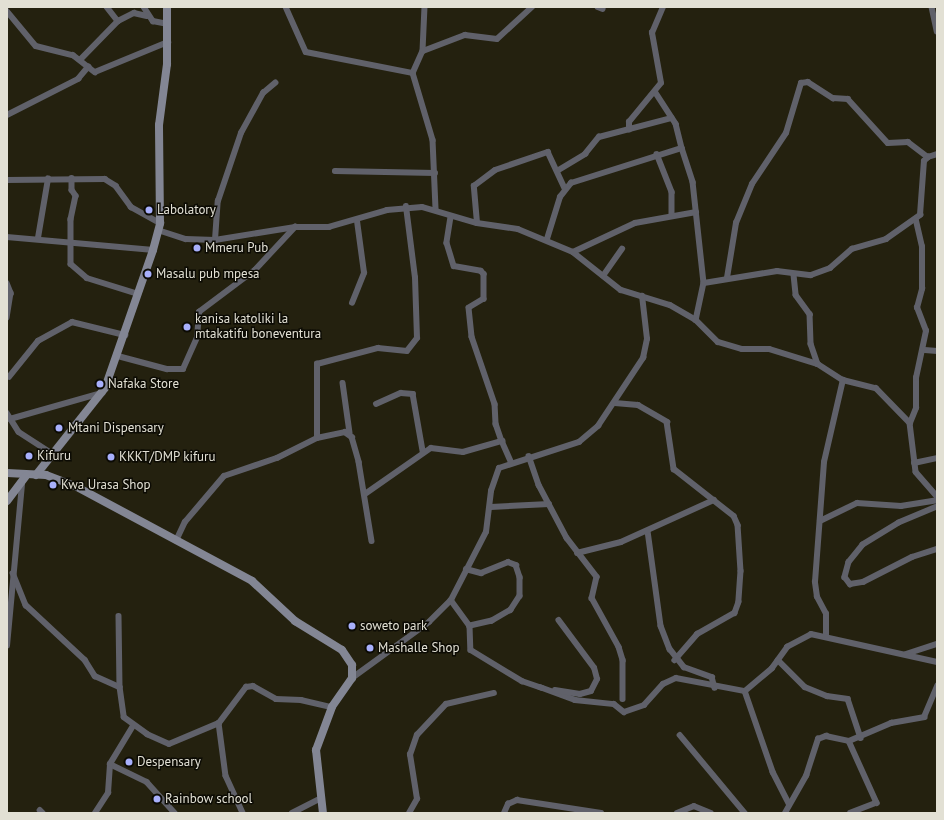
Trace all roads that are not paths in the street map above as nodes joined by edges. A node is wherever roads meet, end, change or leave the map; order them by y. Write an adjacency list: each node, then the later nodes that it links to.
1 (107, 7): 11 (street)
2 (144, 7): 10 (street)
3 (167, 7): 12 (street)
4 (286, 7): 18 (street)
5 (425, 7): 15 (street)
6 (532, 7): 15 (street)
7 (663, 7): 20 (street)
8 (932, 7): 13 (street)
9 (7, 11): 16 (street)
10 (147, 16): 11 (street); 12 (street)
11 (118, 21): 16 (street)
12 (168, 24): 14 (street)
13 (937, 31)
14 (168, 42): 17 (street); 43 (street)
15 (423, 51): 18 (street)
16 (81, 59): 17 (street)
17 (88, 67): 21 (street)
18 (413, 73): 30 (street)
19 (275, 83): 48 (street)
20 (656, 93): 22 (street); 23 (street)
21 (7, 115)
22 (672, 118): 23 (street); 24 (street)
23 (629, 130): 29 (street)
24 (682, 148): 25 (street); 37 (street)
25 (657, 154): 34 (street); 38 (street)
26 (937, 154): 27 (street)
27 (928, 157): 40 (street); 55 (street)
28 (335, 171): 30 (street)
29 (557, 171): 34 (street); 42 (street)
30 (435, 173): 36 (street)
31 (72, 178): 32 (street); 43 (street); 49 (street)
32 (48, 179): 33 (street); 46 (street)
33 (7, 180)
34 (565, 188): 47 (street)
35 (406, 207): 36 (street); 41 (street); 78 (street)
36 (436, 209): 39 (street)
37 (696, 212): 38 (street); 57 (street)
38 (672, 215): 52 (street)
39 (451, 217): 42 (street); 79 (street)
40 (916, 220): 53 (street); 64 (street)
41 (357, 221): 44 (street); 60 (street)
42 (476, 223): 47 (street)
43 (159, 227): 48 (street); 51 (street)
44 (295, 227): 48 (street); 66 (street)
45 (7, 236): 46 (street)
46 (38, 238): 49 (street)
47 (547, 239): 52 (street)
48 (215, 240)
49 (70, 241): 51 (street); 58 (street)
50 (622, 249): 54 (street)
51 (153, 250): 58 (street)
52 (572, 252): 54 (street)
53 (794, 275): 55 (street); 67 (street)
54 (603, 276): 59 (street)
55 (727, 278): 57 (street)
56 (7, 283): 61 (street)
57 (704, 283): 62 (street)
58 (138, 294): 63 (street)
59 (642, 296): 62 (street); 73 (street)
60 (352, 302)
61 (7, 318)
62 (696, 320): 67 (street)
63 (125, 335): 66 (street); 69 (street)
64 (925, 350): 65 (street); 76 (street)
65 (937, 351)
66 (118, 356): 72 (street)
67 (818, 364): 70 (street)
68 (7, 371): 69 (street)
69 (8, 379)
70 (842, 380): 76 (street); 98 (street)
71 (343, 384): 77 (street)
72 (102, 393): 75 (street); 81 (street)
73 (615, 403): 82 (street); 92 (street)
74 (376, 404): 80 (street)
75 (8, 416): 81 (street)
76 (910, 423): 85 (street)
77 (350, 433): 78 (street); 90 (street)
78 (317, 438): 100 (street)
79 (502, 441): 80 (street); 84 (street)
80 (423, 451): 90 (street)
81 (53, 454): 87 (street)
82 (529, 456): 84 (street); 95 (street)
83 (937, 458): 85 (street)
84 (511, 461): 96 (street)
85 (914, 463): 91 (street)
86 (7, 473): 88 (street)
87 (36, 475): 88 (street); 100 (street)
88 (26, 476): 89 (street)
89 (22, 485): 94 (street); 105 (street)
90 (365, 494): 101 (street)
91 (937, 496)
92 (714, 500): 99 (street); 114 (street)
93 (937, 500): 98 (street)
94 (7, 501)
95 (549, 504): 96 (street); 103 (street)
96 (491, 507): 104 (street)
97 (937, 507): 102 (street)
98 (820, 521): 110 (street)
99 (648, 531): 103 (street); 114 (street)
100 (176, 541): 117 (street)
101 (372, 541)
102 (937, 549)
103 (577, 553): 124 (street)
104 (466, 569): 106 (street); 109 (street)
105 (13, 573): 112 (street); 118 (street)
106 (451, 600): 109 (street); 117 (street)
107 (119, 616): 118 (street)
108 (560, 620): 120 (street)
109 (470, 626): 120 (street)
110 (826, 637): 113 (street); 115 (street)
111 (937, 644): 113 (street)
112 (7, 646)
113 (906, 654): 116 (street)
114 (676, 660): 121 (street)
115 (778, 660): 122 (street); 129 (street)
116 (937, 662)
117 (352, 678): 125 (street)
118 (120, 686): 127 (street)
119 (937, 686): 129 (street)
120 (540, 687): 121 (street)
121 (715, 688): 122 (street)
122 (745, 692): 133 (street)
123 (494, 694): 139 (street)
124 (623, 699)
125 (332, 708): 126 (street); 132 (street)
126 (219, 723): 127 (street); 136 (street)
127 (133, 726): 131 (street)
128 (680, 735): 144 (street)
129 (861, 738): 130 (street)
130 (850, 741): 133 (street); 146 (street)
131 (110, 764): 134 (street); 135 (street)
132 (320, 799): 137 (street); 138 (street)
133 (789, 804): 145 (street)
134 (95, 813)
135 (175, 813)
136 (243, 813)
137 (292, 813)
138 (322, 813)
139 (409, 813)
140 (504, 813): 141 (street)
141 (601, 813)
142 (677, 813): 143 (street)
143 (711, 813)
144 (745, 813)
145 (785, 813)
146 (852, 813)

